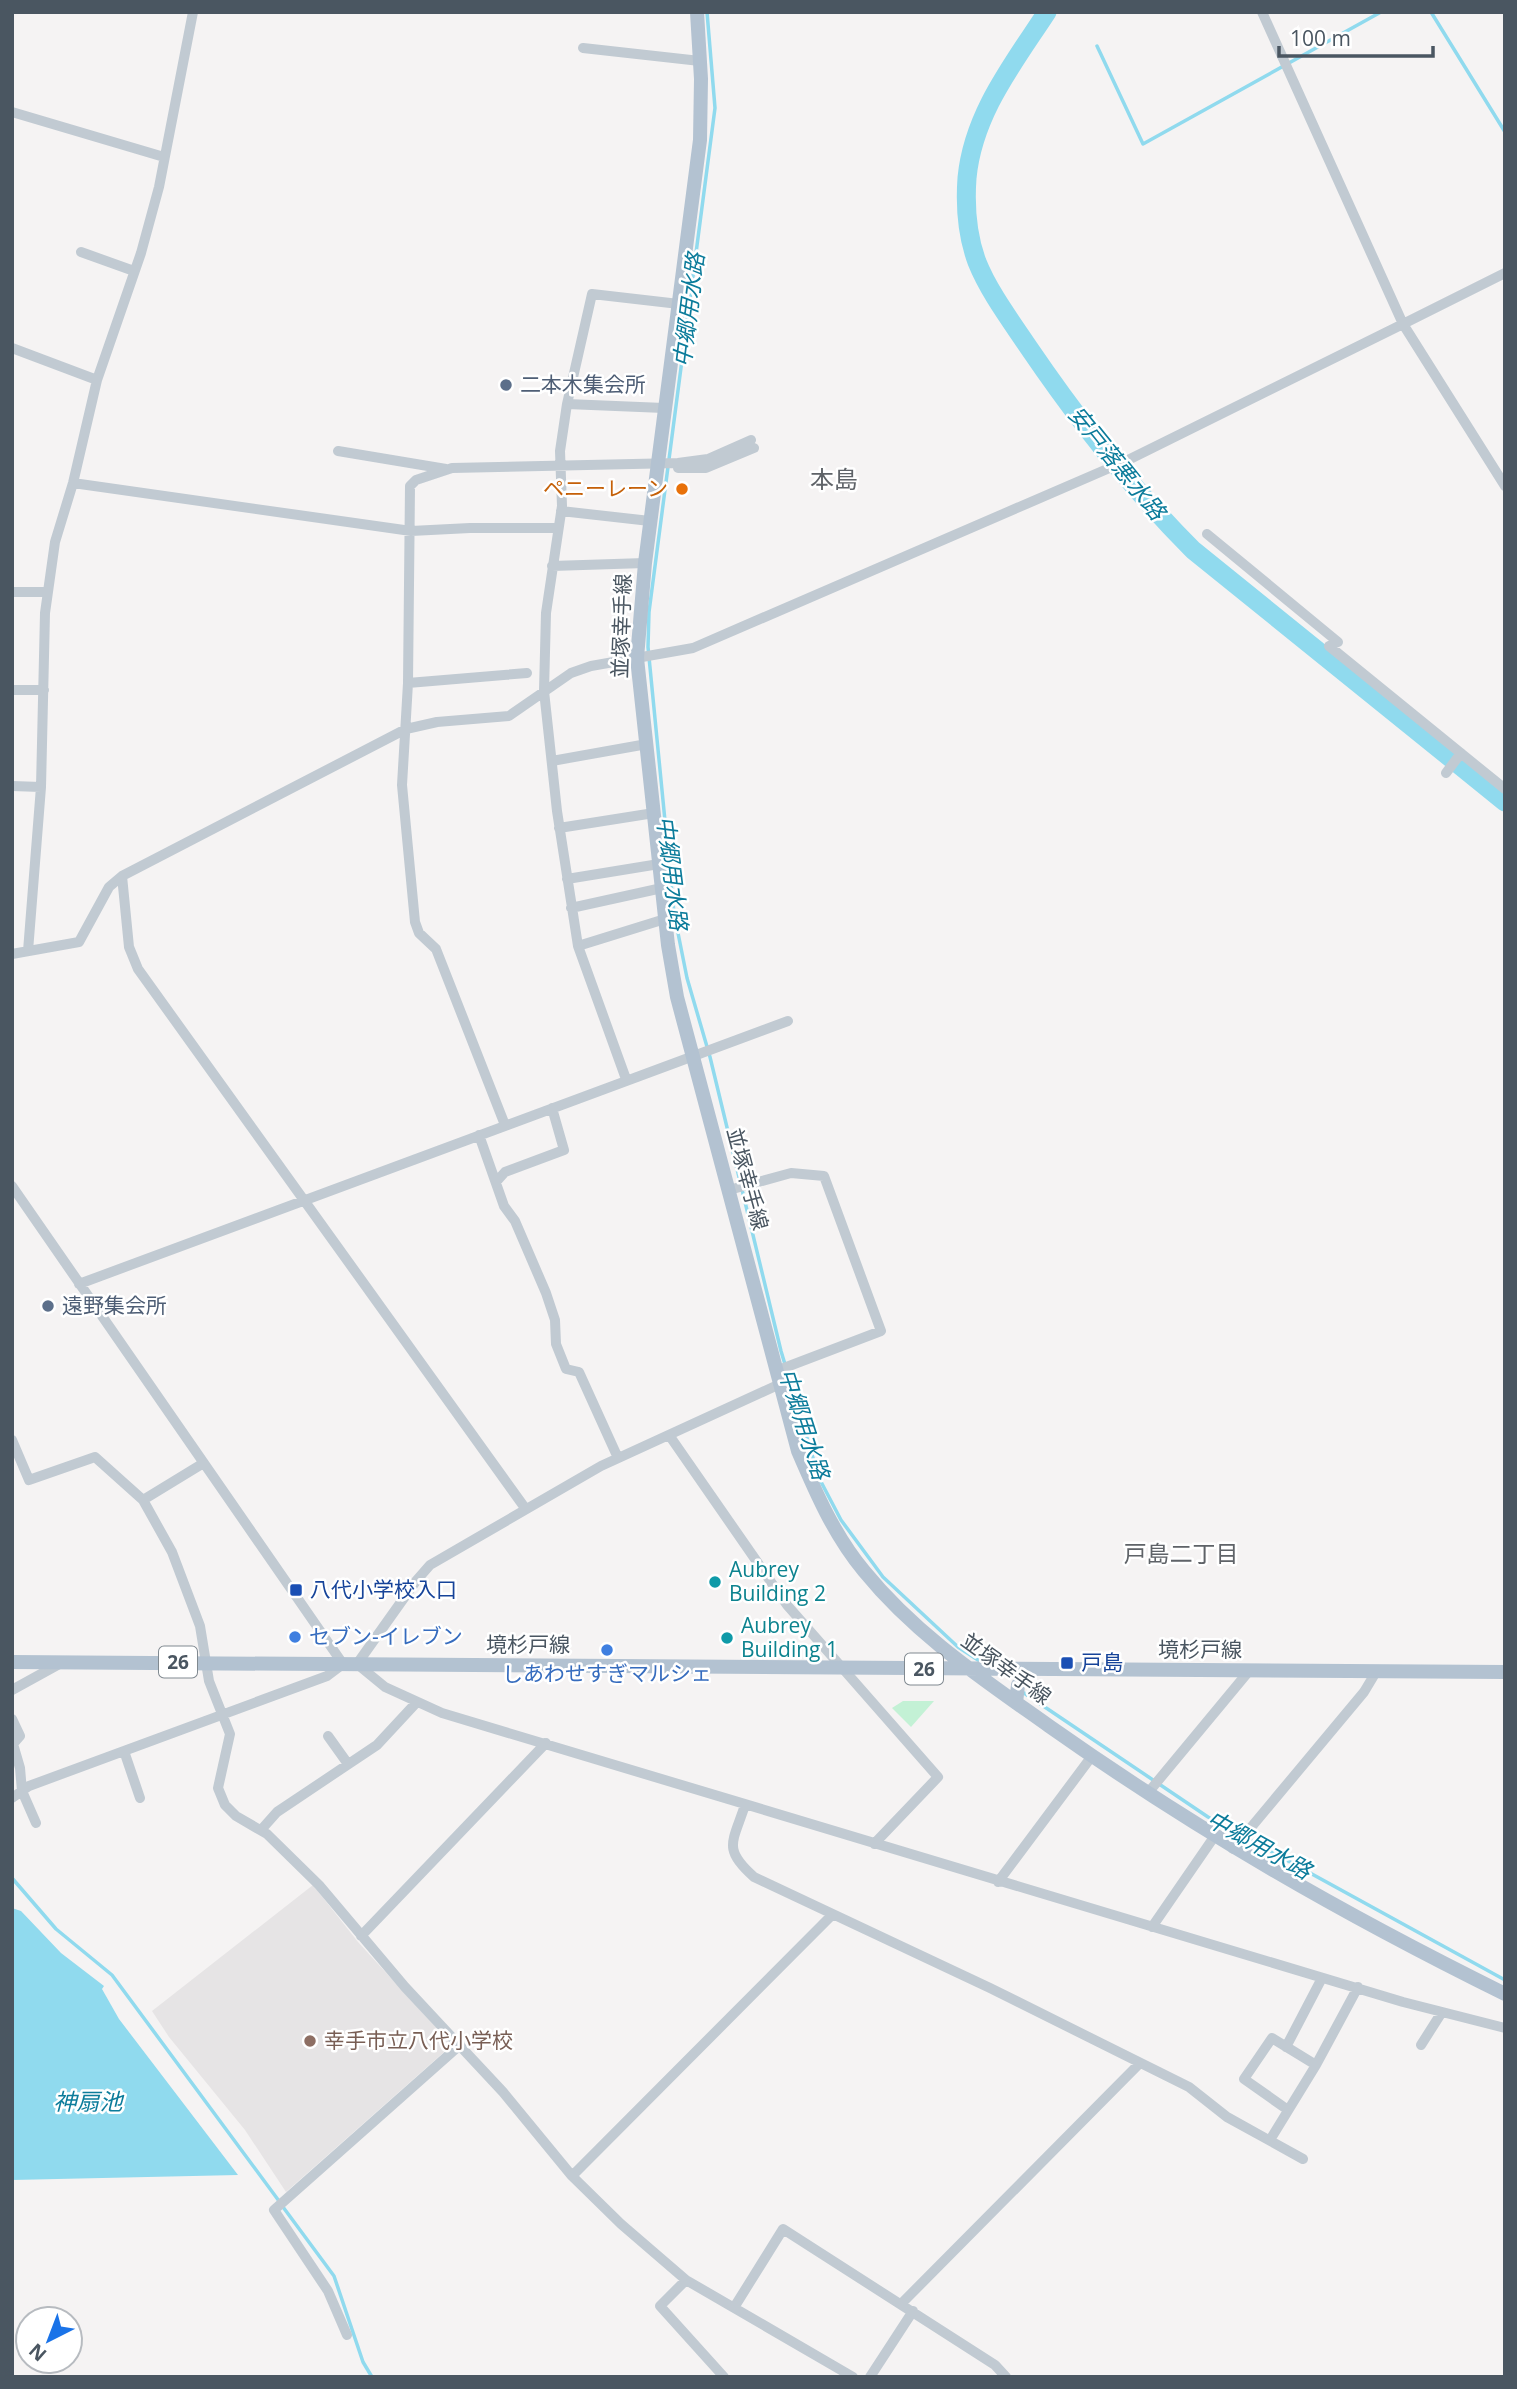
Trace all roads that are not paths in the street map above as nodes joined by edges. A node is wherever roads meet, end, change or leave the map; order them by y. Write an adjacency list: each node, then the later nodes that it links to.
1 (193, 12): 7 (street)
2 (696, 12): 5 (main road, 並塚幸手線)
3 (1262, 12): 12 (street)
4 (583, 48): 5 (street)
5 (700, 61): 11 (main road, 並塚幸手線)
6 (12, 113): 7 (street)
7 (164, 158): 9 (street)
8 (81, 251): 9 (street)
9 (134, 271): 14 (street)
10 (1505, 273): 12 (street)
11 (679, 304): 15 (street); 16 (main road, 並塚幸手線)
12 (1402, 324): 23 (street); 33 (street)
13 (12, 348): 14 (street)
14 (97, 380): 22 (street)
15 (567, 404): 16 (street); 20 (street)
16 (664, 408): 19 (main road, 並塚幸手線)
17 (752, 444): 19 (street)
18 (338, 451): 21 (street)
19 (658, 462): 20 (street); 25 (main road, 並塚幸手線)
20 (562, 464): 21 (street); 24 (street)
21 (447, 469): 27 (street)
22 (73, 483): 27 (street); 32 (street)
23 (1505, 486)
24 (561, 511): 25 (street); 26 (street)
25 (650, 521): 29 (main road, 並塚幸手線)
26 (558, 528): 27 (street); 30 (street)
27 (411, 531): 35 (street)
28 (1208, 534): 41 (street)
29 (645, 563): 30 (street); 33 (main road, 並塚幸手線)
30 (552, 566): 38 (street)
31 (12, 592): 32 (street)
32 (47, 592): 37 (street)
33 (638, 658): 38 (street); 40 (main road, 並塚幸手線)
34 (527, 673): 35 (street)
35 (408, 683): 39 (street)
36 (12, 690): 37 (street)
37 (44, 690): 45 (street)
38 (544, 691): 39 (street); 42 (street)
39 (406, 729): 50 (street); 62 (street)
40 (647, 744): 42 (street); 47 (main road, 並塚幸手線)
41 (1461, 753): 43 (street); 46 (street)
42 (552, 761): 48 (street)
43 (1446, 773)
44 (12, 786): 45 (street)
45 (41, 787): 56 (street)
46 (1505, 789)
47 (654, 813): 48 (street); 49 (main road, 並塚幸手線)
48 (559, 828): 51 (street)
49 (659, 864): 51 (street); 52 (main road, 並塚幸手線)
50 (122, 876): 56 (street); 67 (street)
51 (567, 879): 53 (street)
52 (662, 888): 53 (street); 54 (main road, 並塚幸手線)
53 (572, 908): 55 (street)
54 (665, 919): 55 (street); 59 (main road, 並塚幸手線)
55 (578, 946): 60 (street)
56 (28, 951): 57 (street)
57 (12, 954)
58 (788, 1021): 59 (street)
59 (692, 1055): 60 (street); 66 (main road, 並塚幸手線)
60 (626, 1079): 61 (street)
61 (552, 1108): 62 (street); 64 (street)
62 (505, 1125): 63 (street)
63 (479, 1135): 64 (street); 67 (street)
64 (496, 1182): 72 (street)
65 (12, 1186): 68 (street)
66 (729, 1190): 69 (main road, 並塚幸手線); 69 (street)
67 (304, 1200): 68 (street); 75 (street)
68 (79, 1284): 73 (street)
69 (778, 1377): 70 (street); 81 (main road, 並塚幸手線)
70 (668, 1435): 72 (street); 80 (street)
71 (12, 1440): 74 (street)
72 (618, 1458): 75 (street)
73 (202, 1464): 74 (street); 79 (street)
74 (143, 1500): 77 (street)
75 (525, 1508): 79 (street)
76 (12, 1662): 78 (main road, 境杉戸線 / 26)
77 (208, 1662): 78 (main road, 境杉戸線 / 26); 79 (main road, 境杉戸線 / 26); 89 (street)
78 (61, 1663): 86 (street)
79 (350, 1664): 80 (main road, 境杉戸線 / 26); 87 (street); 89 (street)
80 (839, 1669): 81 (main road, 境杉戸線 / 26); 104 (street)
81 (968, 1669): 82 (main road, 境杉戸線 / 26); 88 (main road, 並塚幸手線)
82 (1031, 1669): 83 (main road, 境杉戸線 / 26); 88 (main road)
83 (1250, 1671): 84 (main road, 境杉戸線 / 26); 97 (street)
84 (1376, 1672): 85 (main road, 境杉戸線 / 26); 105 (street)
85 (1505, 1672)
86 (12, 1690)
87 (416, 1703): 92 (street); 95 (street)
88 (1016, 1703): 94 (main road, 並塚幸手線)
89 (221, 1716): 93 (street); 102 (street)
90 (12, 1719): 96 (street)
91 (328, 1736): 95 (street)
92 (546, 1743): 100 (street); 109 (street)
93 (124, 1751): 98 (street); 99 (street)
94 (1092, 1756): 97 (main road, 並塚幸手線); 106 (street)
95 (348, 1765): 102 (street)
96 (16, 1770): 98 (street)
97 (1147, 1794): 103 (main road, 並塚幸手線)
98 (17, 1795): 101 (street)
99 (140, 1798)
100 (745, 1805): 104 (street); 107 (street)
101 (36, 1823)
102 (261, 1830): 109 (street)
103 (1214, 1838): 105 (main road, 並塚幸手線); 108 (street)
104 (874, 1844): 106 (street)
105 (1233, 1849): 112 (main road, 並塚幸手線)
106 (998, 1882): 108 (street)
107 (832, 1915): 118 (street); 123 (street)
108 (1152, 1927): 110 (street)
109 (361, 1936): 115 (street)
110 (1322, 1978): 111 (street); 117 (street)
111 (1358, 1987): 113 (street); 119 (street)
112 (1505, 1994)
113 (1443, 2012): 114 (street); 116 (street)
114 (1505, 2028)
115 (460, 2045): 123 (street); 128 (street)
116 (1422, 2045)
117 (1286, 2047): 119 (street); 120 (street)
118 (1139, 2064): 121 (street); 125 (street)
119 (1316, 2065): 120 (street)
120 (1289, 2110): 121 (street)
121 (1270, 2140): 122 (street)
122 (1303, 2160)
123 (572, 2176): 124 (street)
124 (687, 2280): 126 (street); 129 (street)
125 (902, 2303): 126 (street); 127 (street)
126 (735, 2306): 130 (street)
127 (913, 2311): 131 (street); 132 (street)
128 (347, 2335)
129 (724, 2377)
130 (853, 2377)
131 (870, 2377)
132 (1006, 2377)

